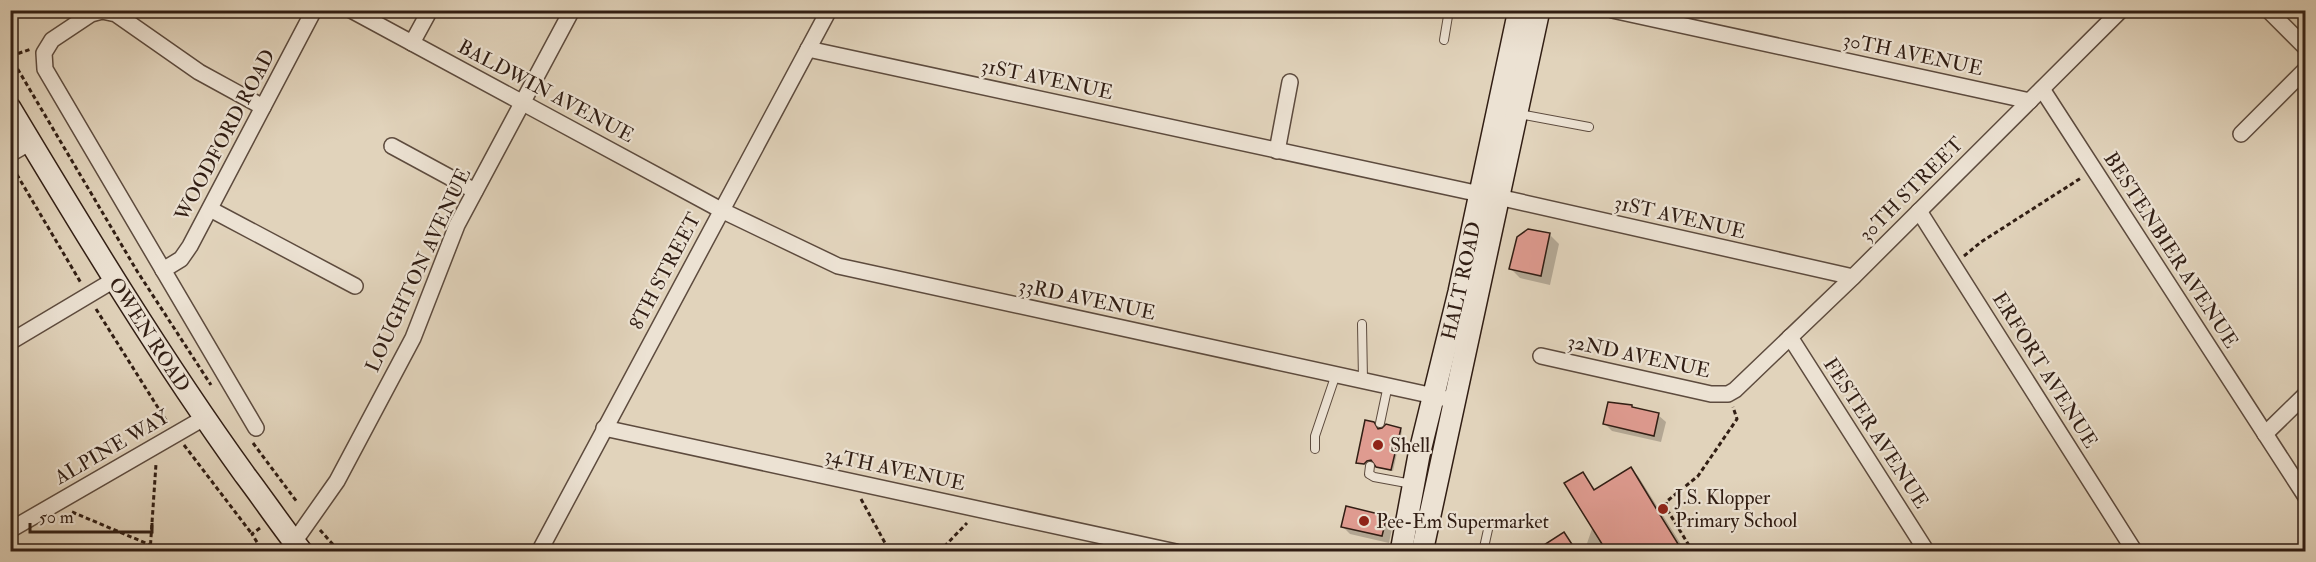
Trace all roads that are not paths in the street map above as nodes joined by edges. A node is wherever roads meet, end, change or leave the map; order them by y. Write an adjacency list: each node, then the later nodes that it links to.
1 (314, 10): 21 (street, WOODFORD ROAD)
2 (351, 10): 13 (street, BALDWIN AVENUE)
3 (430, 10): 13 (street)
4 (572, 10): 20 (street, LOUGHTON AVENUE)
5 (829, 10): 15 (street, 8TH STREET)
6 (1449, 10): 12 (lane)
7 (1519, 10): 31 (street, HALT ROAD)
8 (1539, 10): 23 (street, HALT ROAD)
9 (1612, 10): 19 (street, 30TH AVENUE)
10 (2121, 10): 18 (street, 30TH STREET)
11 (2268, 10): 14 (street)
12 (1444, 40)
13 (412, 43): 20 (street, BALDWIN AVENUE)
14 (2306, 48)
15 (808, 49): 28 (street, 31ST AVENUE); 33 (street, 8TH STREET)
16 (2306, 69): 25 (street)
17 (1290, 82): 28 (street)
18 (2042, 89): 19 (street, 30TH STREET); 54 (street, BESTENBIER AVENUE)
19 (2030, 101): 34 (street, 30TH STREET)
20 (524, 102): 30 (street, LOUGHTON AVENUE); 33 (street, BALDWIN AVENUE)
21 (263, 107): 32 (street, WOODFORD ROAD); 35 (street)
22 (10, 108): 26 (street, OWEN ROAD)
23 (1517, 114): 24 (lane); 31 (street, HALT ROAD)
24 (1588, 127)
25 (2241, 134)
26 (31, 142): 29 (street); 37 (street, OWEN ROAD)
27 (392, 146): 30 (street)
28 (1277, 151): 31 (street, 31ST AVENUE)
29 (12, 161)
30 (475, 191): 61 (street, LOUGHTON AVENUE)
31 (1489, 196): 36 (street, 31ST AVENUE); 48 (street, HALT ROAD); 49 (street, HALT ROAD)
32 (210, 209): 35 (street, WOODFORD ROAD); 38 (street)
33 (721, 210): 43 (street, 33RD AVENUE); 52 (street, 8TH STREET)
34 (1919, 211): 36 (street, 30TH STREET); 68 (street, ERFORT AVENUE)
35 (163, 270): 53 (street)
36 (1853, 277): 40 (street, 30TH STREET)
37 (114, 280): 41 (street); 50 (street, OWEN ROAD)
38 (355, 286)
39 (1362, 324): 44 (lane)
40 (1790, 337): 46 (street, 30TH STREET); 67 (street, FESTER AVENUE)
41 (10, 342)
42 (1541, 356): 46 (street, 32ND AVENUE)
43 (1336, 374): 44 (street, 33RD AVENUE); 55 (lane)
44 (1363, 380): 45 (street, 33RD AVENUE)
45 (1388, 385): 48 (street, 33RD AVENUE); 51 (lane)
46 (1728, 394)
47 (2306, 394): 54 (street)
48 (1432, 395): 49 (street, 33RD AVENUE); 57 (street, HALT ROAD)
49 (1455, 401): 65 (street, HALT ROAD)
50 (204, 418): 60 (street, ALPINE WAY); 61 (street, OWEN ROAD)
51 (1380, 423)
52 (604, 428): 62 (street, 8TH STREET); 63 (street, 34TH AVENUE)
53 (252, 431)
54 (2265, 434): 58 (street, BESTENBIER AVENUE)
55 (1314, 450)
56 (1370, 466): 57 (lane)
57 (1414, 484): 64 (street, HALT ROAD)
58 (2306, 497)
59 (1489, 525): 66 (lane)
60 (10, 530)
61 (294, 548)
62 (539, 552)
63 (1176, 552)
64 (1401, 552)
65 (1422, 552)
66 (1483, 552)
67 (1927, 552)
68 (2135, 552)

